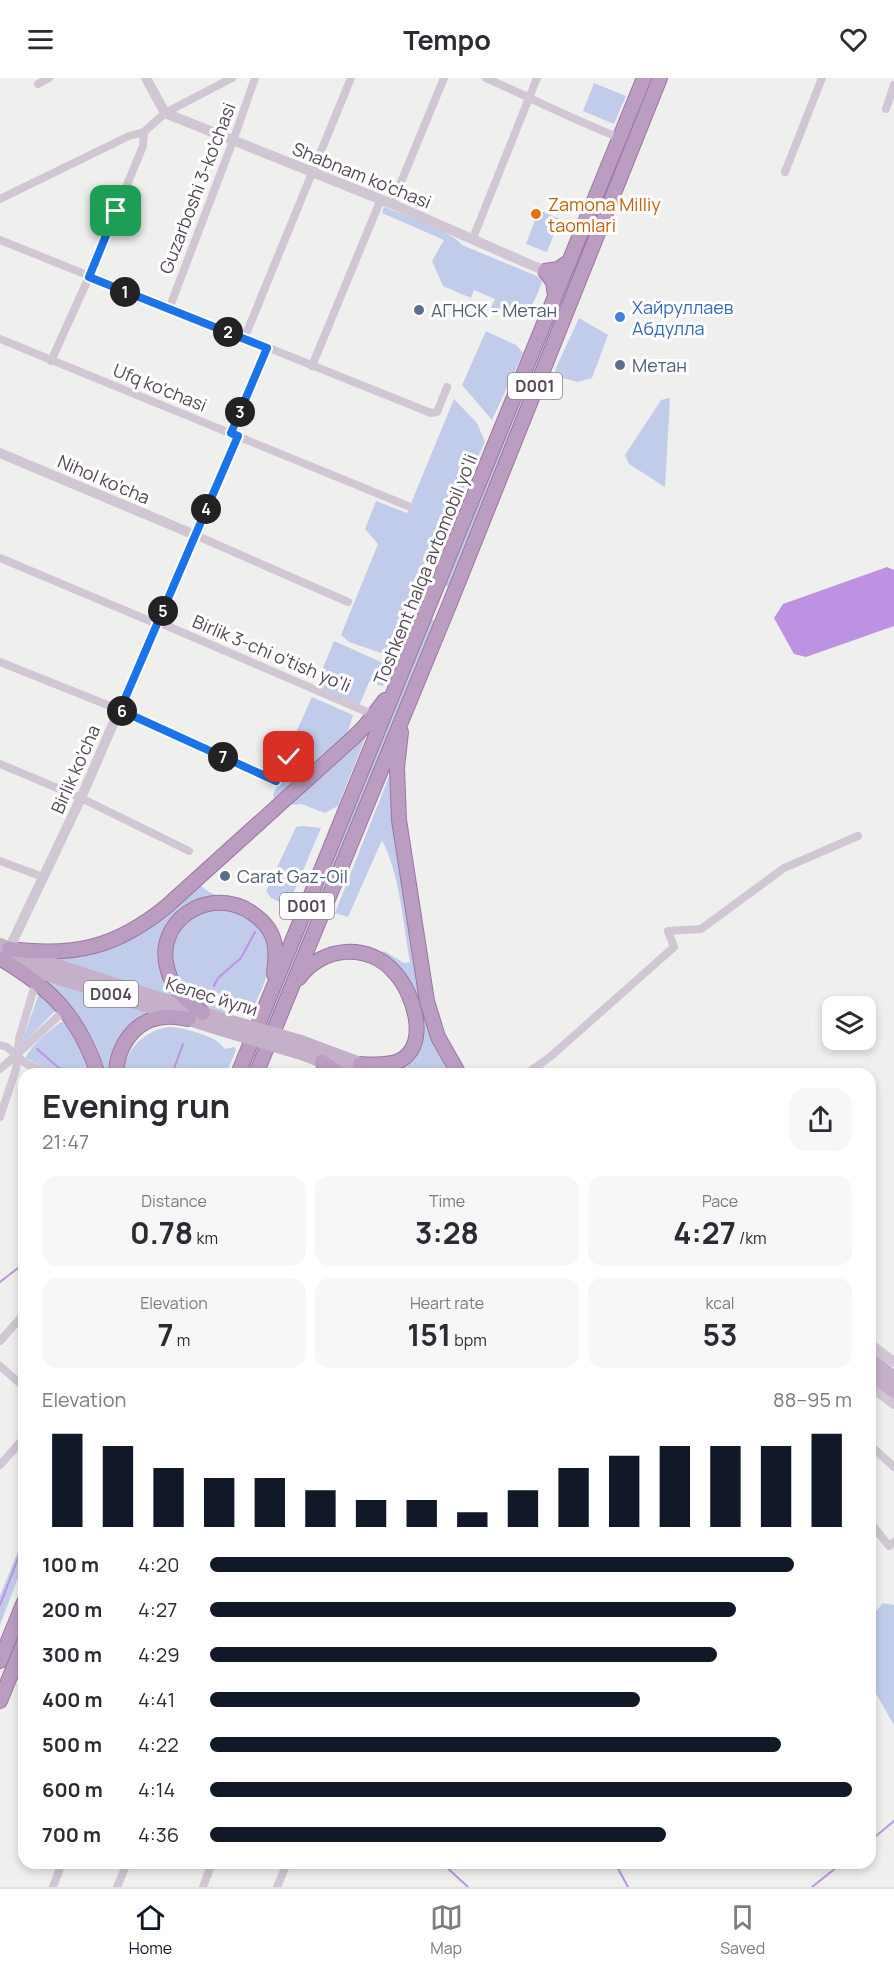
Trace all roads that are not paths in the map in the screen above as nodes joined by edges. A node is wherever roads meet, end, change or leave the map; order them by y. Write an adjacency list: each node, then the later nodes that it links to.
1 (49, 78): 12 (street)
2 (146, 78): 16 (street)
3 (232, 78): 16 (street)
4 (255, 78): 20 (street, Guzarboshi 3-ko'chasi)
5 (351, 78): 21 (street)
6 (444, 78): 25 (street)
7 (486, 78): 14 (street)
8 (537, 78): 14 (street)
9 (644, 78): 18 (highway, Toshkent halqa avtomobil yo'li / D001)
10 (660, 78): 19 (highway, Toshkent halqa avtomobil yo'li / D001)
11 (822, 78): 22 (street)
12 (38, 84)
13 (894, 85): 15 (street)
14 (529, 97): 18 (street); 26 (street)
15 (886, 109)
16 (165, 112): 17 (street); 20 (street, Shabnam ko'chasi)
17 (144, 132): 23 (street); 30 (street)
18 (622, 134): 19 (highway); 28 (highway, Toshkent halqa avtomobil yo'li / D001)
19 (637, 134): 46 (highway, Toshkent halqa avtomobil yo'li / D001)
20 (233, 141): 21 (street, Shabnam ko'chasi); 32 (street, Guzarboshi 3-ko'chasi)
21 (312, 172): 24 (street, Shabnam ko'chasi); 34 (street)
22 (785, 172)
23 (0, 199)
24 (381, 200): 25 (street, Shabnam ko'chasi); 37 (street)
25 (392, 204): 26 (street, Shabnam ko'chasi)
26 (473, 238): 29 (street, Shabnam ko'chasi)
27 (0, 240): 30 (street)
28 (570, 261): 29 (highway); 31 (highway, Toshkent halqa avtomobil yo'li / D001)
29 (545, 271): 31 (highway)
30 (89, 277): 32 (street); 36 (street)
31 (555, 297): 44 (highway, Toshkent halqa avtomobil yo'li / D001)
32 (169, 309): 34 (street)
33 (0, 339): 36 (street, Ufq ko'chasi)
34 (244, 339): 35 (street)
35 (267, 348): 37 (street); 39 (street, Birlik ko'cha)
36 (51, 361): 39 (street, Ufq ko'chasi)
37 (312, 366): 38 (street)
38 (447, 387)
39 (234, 435): 41 (street, Ufq ko'chasi); 42 (street, Birlik ko'cha)
40 (0, 453): 42 (street, Nihol ko'cha)
41 (408, 506)
42 (195, 534): 45 (street); 47 (street, Birlik ko'cha)
43 (0, 558): 47 (street, Birlik 3-chi o'tish yo'li)
44 (433, 596): 46 (highway); 49 (highway, Toshkent halqa avtomobil yo'li / D001)
45 (348, 602)
46 (450, 603): 50 (highway, Toshkent halqa avtomobil yo'li / D001)
47 (158, 623): 51 (street, Birlik ko'cha); 52 (street, Birlik 3-chi o'tish yo'li)
48 (0, 662): 51 (street)
49 (398, 682): 52 (highway); 62 (highway, Toshkent halqa avtomobil yo'li / D001)
50 (412, 694): 63 (highway, Toshkent halqa avtomobil yo'li / D001); 81 (highway)
51 (120, 710): 53 (street); 55 (street, Birlik ko'cha)
52 (374, 715): 60 (highway)
53 (289, 757)
54 (0, 764): 55 (street)
55 (81, 798): 57 (street); 59 (street, Birlik ko'cha)
56 (858, 836): 82 (street)
57 (189, 851)
58 (0, 861): 59 (street)
59 (43, 877): 60 (street, Birlik ko'cha)
60 (3, 953): 61 (highway); 65 (main road, Келес йули / D004); 66 (main road, D004)
61 (36, 981): 64 (highway); 70 (street)
62 (273, 988): 65 (highway); 75 (highway, Toshkent halqa avtomobil yo'li / D001)
63 (289, 991): 76 (highway, Toshkent halqa avtomobil yo'li / D001); 80 (highway)
64 (65, 1010): 70 (street); 73 (highway)
65 (203, 1012): 67 (main road, Келес йули / D004)
66 (189, 1019): 67 (main road, D004); 74 (highway)
67 (223, 1024): 69 (main road, Келес йули / D004, bridge)
68 (0, 1045): 70 (street)
69 (299, 1047): 71 (main road, D004); 79 (main road, D004)
70 (17, 1056): 72 (street); 83 (street); 84 (street)
71 (322, 1062): 77 (highway); 78 (main road, D004)
72 (36, 1068)
73 (96, 1068)
74 (117, 1068)
75 (240, 1068)
76 (257, 1068)
77 (331, 1068)
78 (354, 1068)
79 (356, 1068)
80 (364, 1068)
81 (456, 1068)
82 (534, 1068)
83 (0, 1069)
84 (0, 1117)
85 (18, 1321): 86 (street)
86 (0, 1341)
87 (876, 1348): 88 (street)
88 (894, 1362)
89 (876, 1364): 92 (main road)
90 (0, 1366): 93 (street)
91 (876, 1377): 95 (main road)
92 (894, 1378)
93 (18, 1382)
94 (876, 1390): 96 (street)
95 (894, 1390)
96 (894, 1404)
97 (18, 1445): 99 (street)
98 (876, 1450): 100 (street)
99 (0, 1465)
100 (894, 1467)
101 (876, 1529): 102 (street)
102 (894, 1542)
103 (18, 1617): 105 (highway)
104 (18, 1657): 106 (highway)
105 (0, 1661)
106 (0, 1701)
107 (60, 1869): 111 (street)
108 (124, 1869): 112 (street)
109 (210, 1869): 113 (street)
110 (284, 1869): 114 (street)
111 (52, 1887)
112 (117, 1887)
113 (202, 1887)
114 (277, 1887)

